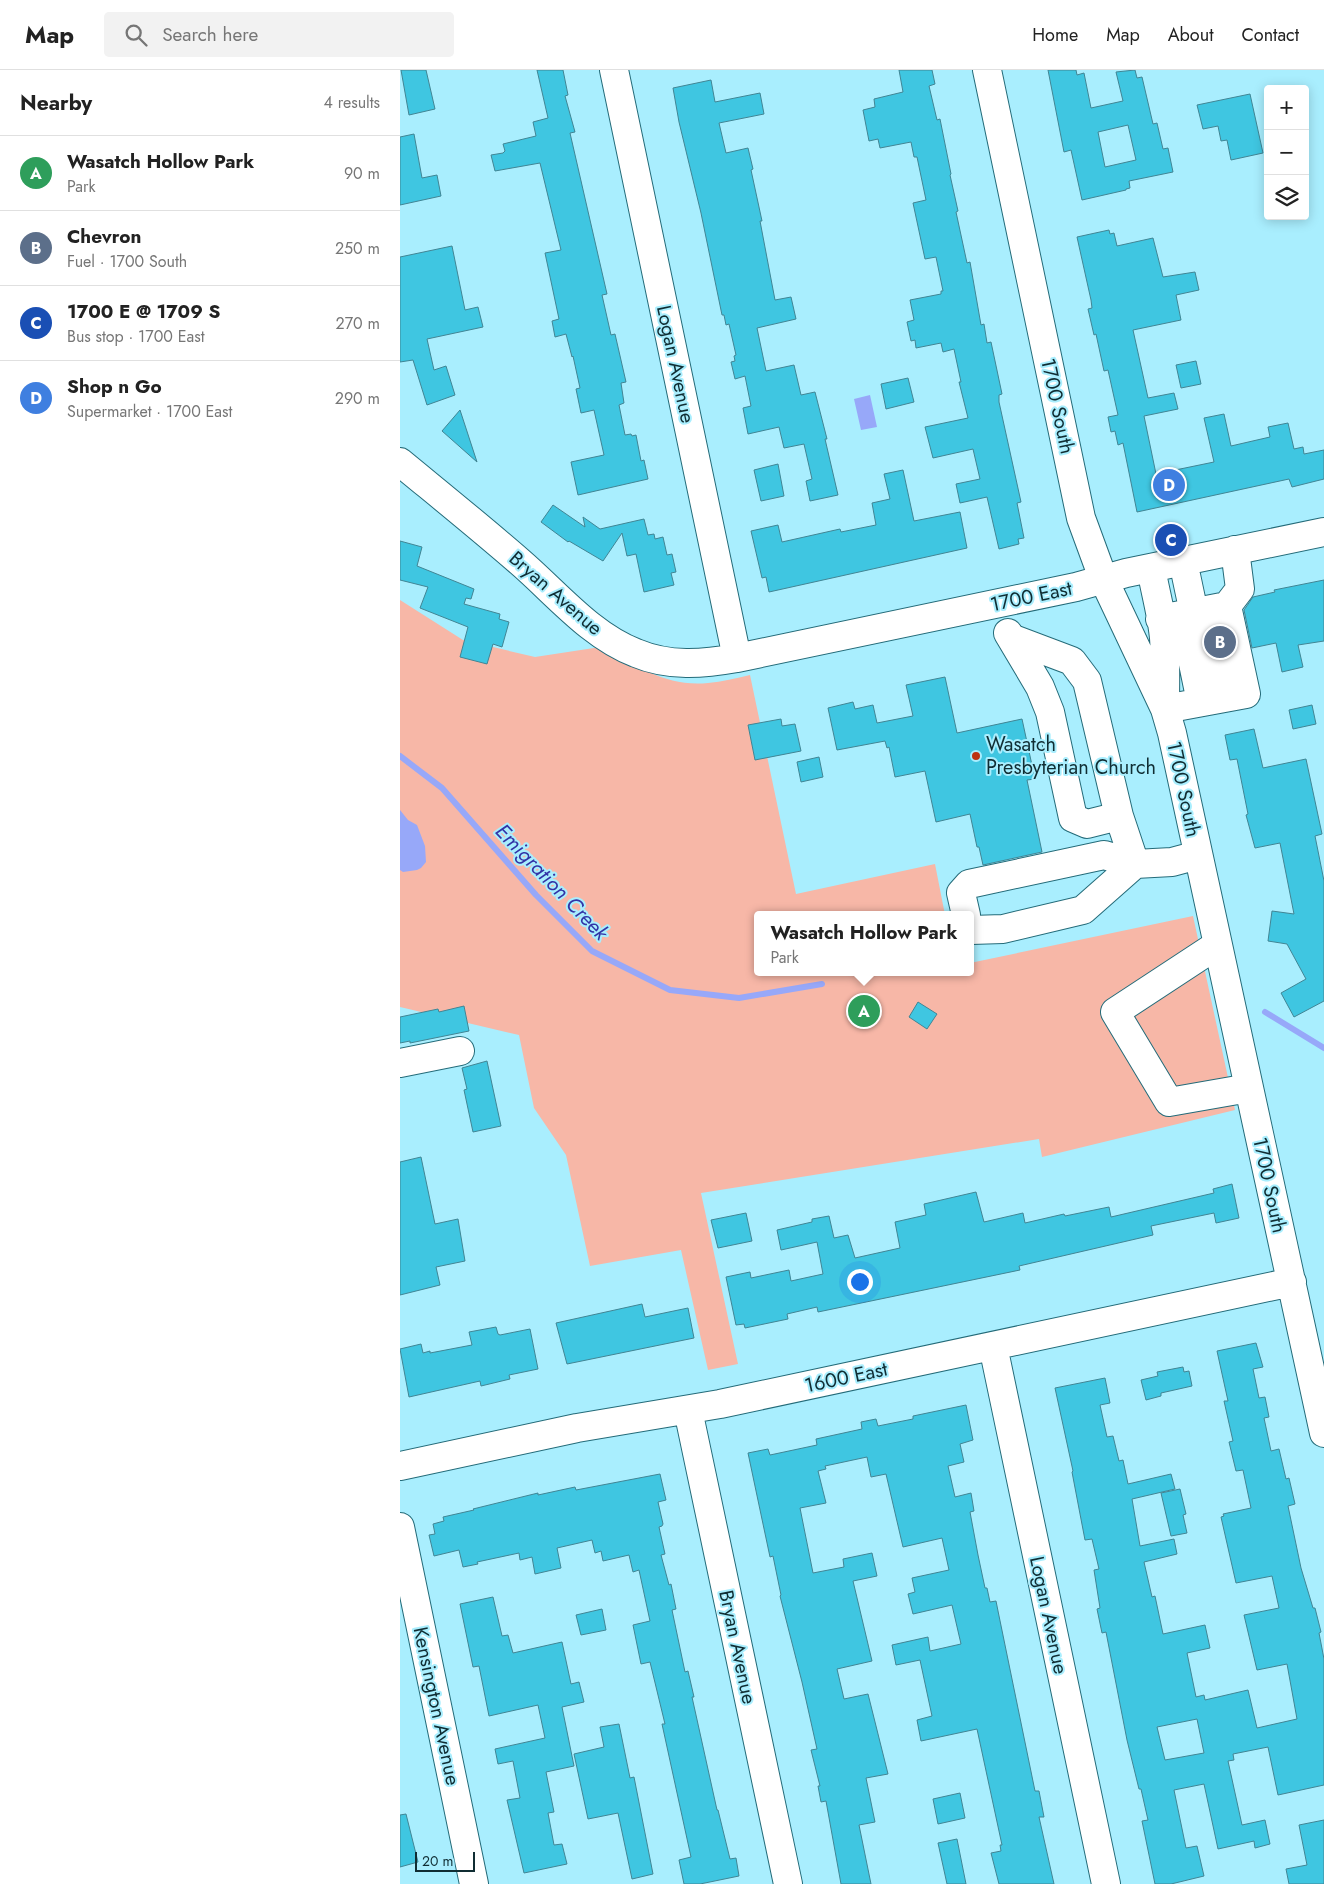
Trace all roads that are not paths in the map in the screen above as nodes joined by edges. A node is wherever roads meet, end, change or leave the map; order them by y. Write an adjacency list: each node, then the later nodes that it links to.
1 (614, 70): 12 (street, Logan Avenue)
2 (987, 70): 8 (street, 1700 South)
3 (400, 462): 12 (street, Bryan Avenue)
4 (1324, 532): 5 (street, 1700 East)
5 (1235, 550): 6 (street, 1700 East); 10 (street)
6 (1183, 561): 7 (street, 1700 East); 10 (street)
7 (1150, 568): 8 (street, 1700 East); 10 (street)
8 (1103, 578): 9 (street, 1700 East); 14 (street, 1700 South)
9 (1000, 602): 11 (street); 12 (street, 1700 East)
10 (1193, 613): 13 (street); 13 (street); 14 (street)
11 (1011, 638): 15 (street); 15 (street)
12 (737, 658)
13 (1212, 700): 14 (street)
14 (1165, 709): 16 (street, 1700 South)
15 (1119, 816): 17 (street)
16 (1198, 855): 17 (street); 20 (street, 1700 South)
17 (1135, 864): 18 (street); 19 (street)
18 (965, 911)
19 (974, 930)
20 (1217, 944): 23 (street, 1700 South); 23 (street)
21 (460, 1051): 22 (street)
22 (400, 1063)
23 (1249, 1088): 24 (street, 1700 South)
24 (1292, 1282): 25 (street, 1600 East); 27 (street, 1700 South)
25 (992, 1346): 26 (street, 1600 East); 32 (street, Logan Avenue)
26 (688, 1410): 28 (street, 1600 East); 31 (street, Bryan Avenue)
27 (1324, 1433)
28 (400, 1466)
29 (400, 1527): 30 (street, Kensington Avenue)
30 (474, 1884)
31 (788, 1884)
32 (1106, 1884)

